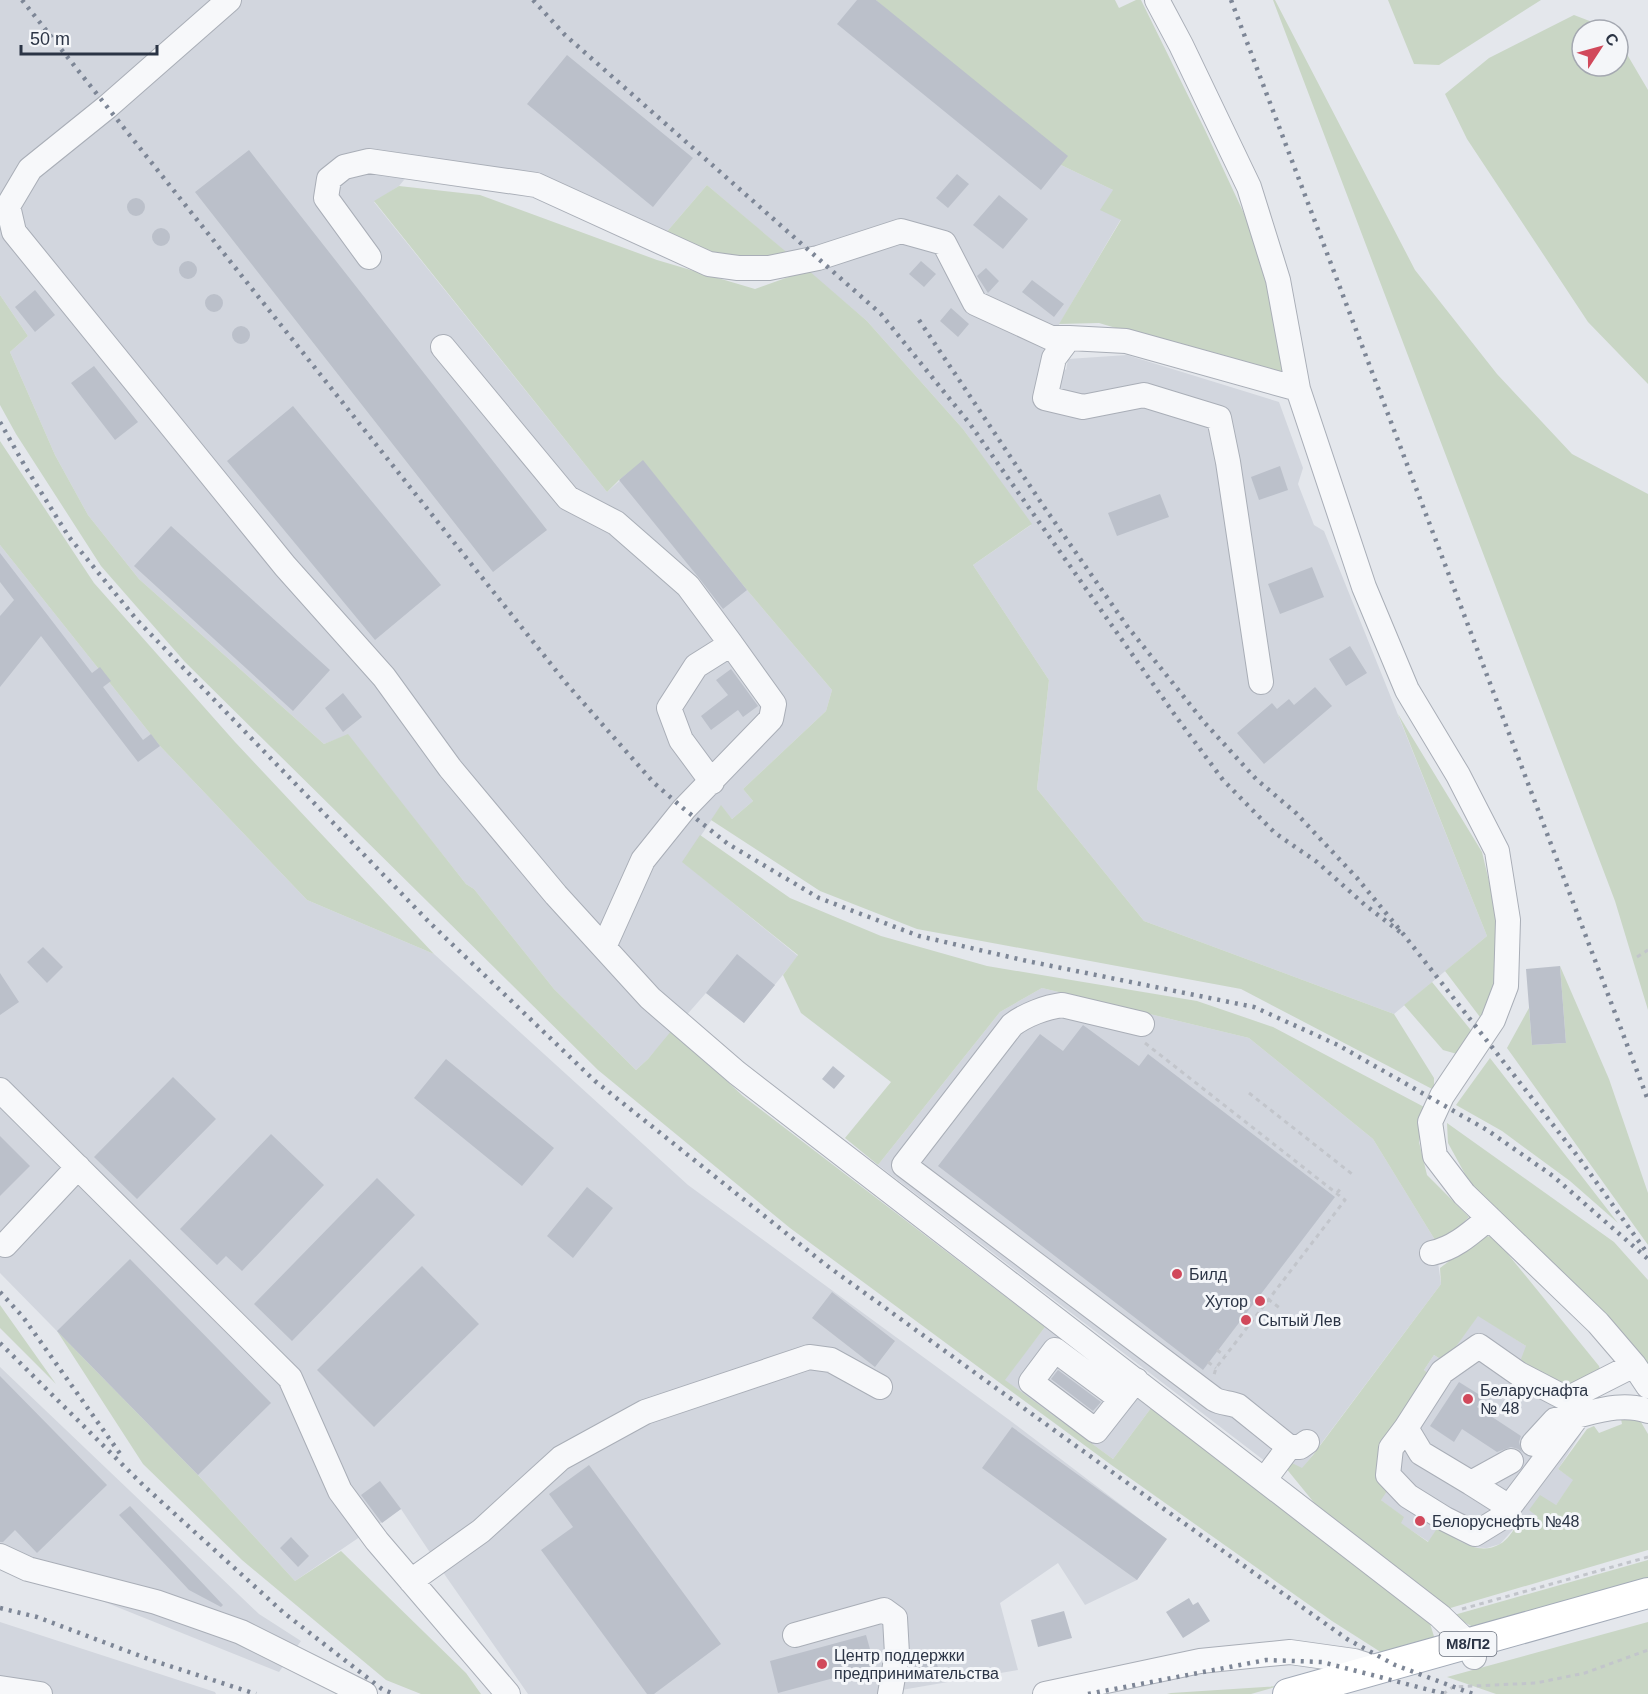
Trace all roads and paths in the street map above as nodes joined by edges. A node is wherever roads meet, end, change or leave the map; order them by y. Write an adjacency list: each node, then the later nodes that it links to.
1 (229, 0): 10 (lane)
2 (1157, 0): 6 (lane)
3 (369, 257): 4 (lane)
4 (1069, 338): 6 (lane); 8 (lane)
5 (443, 347): 7 (lane)
6 (1298, 389): 25 (lane)
7 (731, 644): 9 (lane); 9 (lane)
8 (1261, 682)
9 (712, 782): 10 (lane)
10 (604, 947): 22 (lane)
11 (1648, 950): 12 (path)
12 (1637, 957)
13 (1110, 1017): 14 (lane); 18 (path); 19 (lane)
14 (1142, 1024)
15 (0, 1090): 20 (lane)
16 (1249, 1093): 21 (path)
17 (1237, 1108): 18 (path)
18 (1234, 1113): 24 (path)
19 (904, 1165): 22 (lane); 43 (lane)
20 (78, 1167): 26 (lane); 48 (lane)
21 (1352, 1174)
22 (885, 1187): 43 (lane)
23 (1341, 1188): 24 (path)
24 (1337, 1193): 28 (path)
25 (1488, 1218): 27 (lane); 33 (lane)
26 (5, 1245)
27 (1432, 1253)
28 (1268, 1299): 29 (path); 31 (path)
29 (1281, 1309)
30 (1218, 1350): 31 (path)
31 (1225, 1356): 34 (path)
32 (1208, 1362): 34 (path)
33 (1634, 1365): 36 (lane); 40 (lane)
34 (1216, 1368): 35 (path)
35 (1212, 1382)
36 (1648, 1386)
37 (880, 1387): 48 (lane)
38 (1648, 1411): 39 (lane)
39 (1577, 1418): 41 (lane); 45 (lane)
40 (1406, 1428): 44 (lane); 45 (lane)
41 (1533, 1444)
42 (1511, 1461): 44 (lane)
43 (1265, 1479): 51 (lane)
44 (1471, 1483): 45 (lane)
45 (1509, 1507)
46 (0, 1556): 58 (lane)
47 (1648, 1557): 51 (path)
48 (411, 1581): 59 (lane)
49 (1648, 1593): 54 (main road, М8/П2)
50 (1648, 1607): 54 (main road, М8/П2)
51 (1440, 1616): 54 (lane)
52 (795, 1635): 60 (lane)
53 (1648, 1650): 64 (path)
54 (1472, 1651): 55 (main road, М8/П2); 63 (main road, М8/П2)
55 (1379, 1669): 61 (lane); 62 (main road, М8/П2)
56 (0, 1688): 57 (lane)
57 (40, 1694)
58 (365, 1694)
59 (508, 1694)
60 (890, 1694)
61 (1045, 1694)
62 (1288, 1694)
63 (1351, 1694)
64 (1443, 1694)

